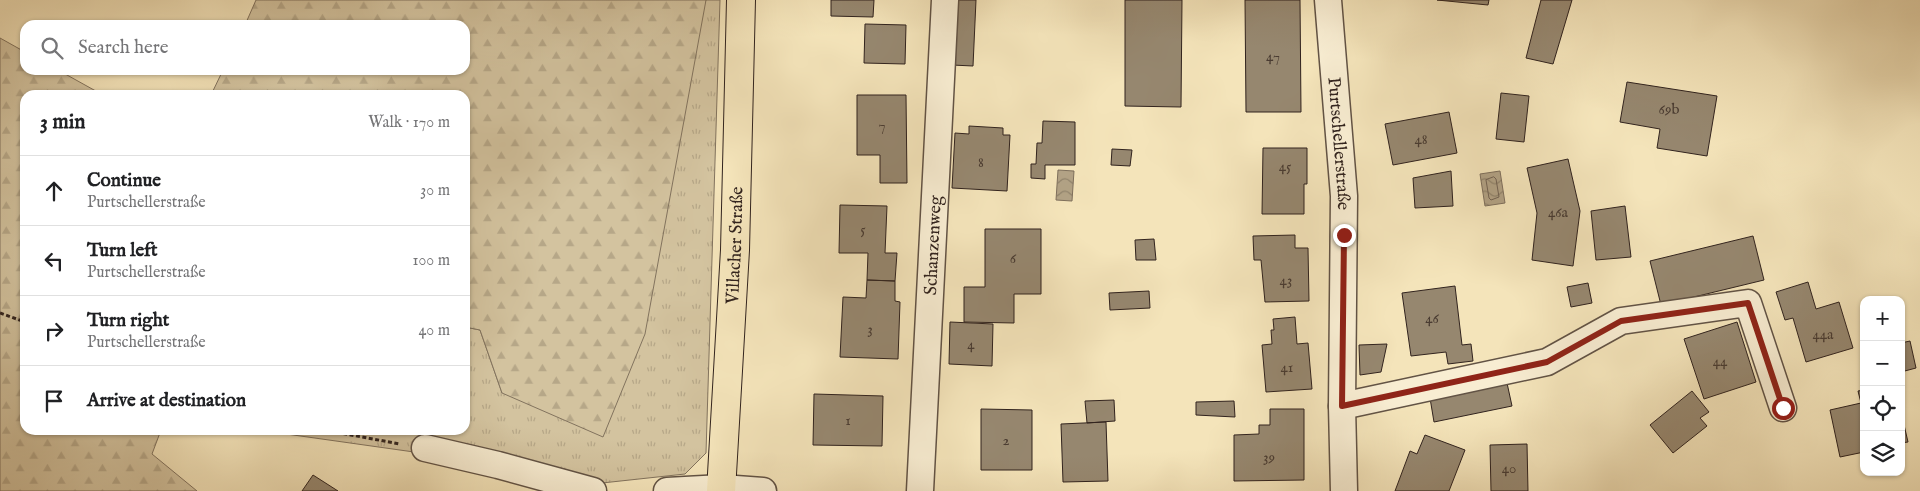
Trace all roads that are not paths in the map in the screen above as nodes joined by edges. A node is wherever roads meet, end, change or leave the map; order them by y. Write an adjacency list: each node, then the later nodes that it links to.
1 (741, 0): 7 (main road, Villacher Straße)
2 (945, 0): 11 (street, Schanzenweg)
3 (1328, 0): 4 (street, Purtschellerstraße)
4 (1342, 406): 5 (street); 12 (street, Purtschellerstraße)
5 (1783, 408)
6 (425, 448): 8 (street)
7 (721, 490): 9 (street); 10 (street)
8 (593, 491)
9 (667, 491)
10 (762, 491)
11 (920, 491)
12 (1344, 491)

